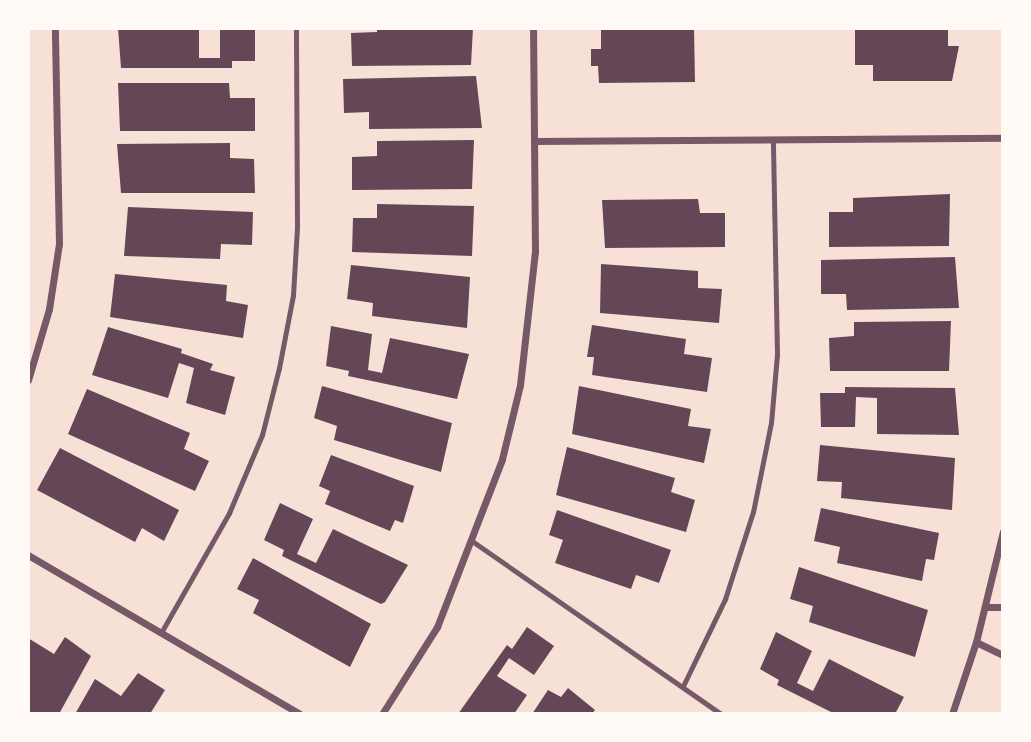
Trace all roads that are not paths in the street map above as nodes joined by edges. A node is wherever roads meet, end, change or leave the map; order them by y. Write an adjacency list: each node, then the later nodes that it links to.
1 (55, 28): 7 (street)
2 (296, 28): 13 (lane)
3 (533, 28): 5 (street)
4 (1003, 138): 6 (street)
5 (534, 141): 6 (street); 9 (street)
6 (773, 141): 16 (lane)
7 (28, 380)
8 (1003, 531): 11 (street)
9 (472, 541): 16 (lane); 18 (street)
10 (28, 555): 13 (street)
11 (985, 607): 12 (street); 14 (street)
12 (1003, 607)
13 (162, 631): 17 (street)
14 (976, 642): 15 (street); 20 (street)
15 (1003, 655)
16 (683, 686): 19 (lane)
17 (300, 714)
18 (382, 714)
19 (721, 714)
20 (952, 714)

